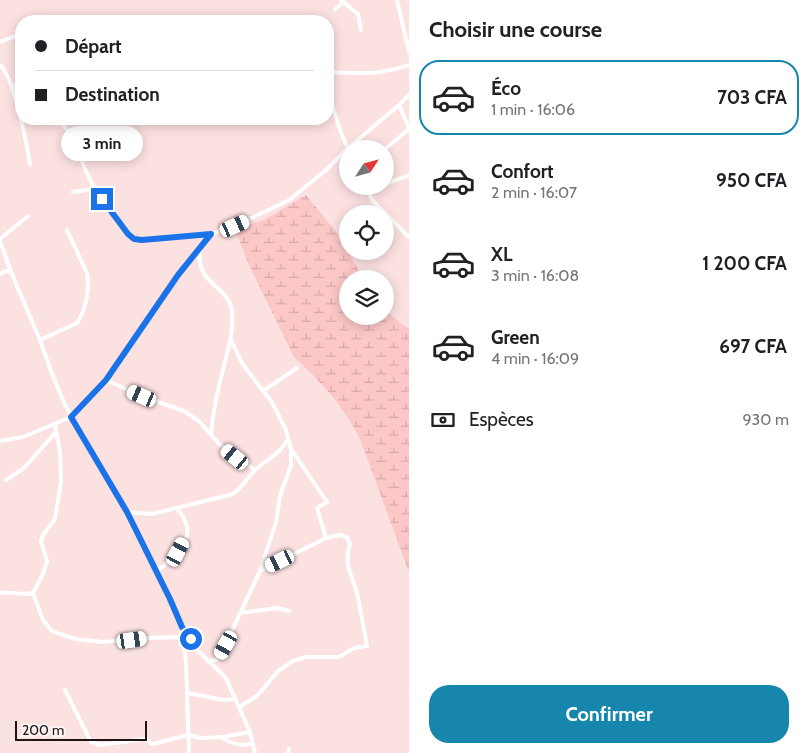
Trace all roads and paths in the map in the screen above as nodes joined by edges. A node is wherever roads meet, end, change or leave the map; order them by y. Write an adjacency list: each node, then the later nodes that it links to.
1 (397, 0): 7 (street)
2 (343, 1): 3 (street); 4 (street)
3 (335, 8)
4 (361, 30)
5 (15, 36): 6 (street)
6 (0, 42)
7 (409, 52)
8 (0, 64): 11 (street)
9 (409, 65): 10 (street)
10 (334, 72)
11 (12, 85): 12 (street); 14 (street)
12 (15, 85)
13 (409, 95): 15 (street)
14 (15, 96)
15 (399, 105): 19 (street); 21 (street)
16 (334, 111): 20 (street)
17 (23, 125): 24 (street)
18 (63, 125): 27 (street)
19 (409, 128): 22 (street)
20 (344, 140)
21 (358, 140)
22 (394, 141)
23 (339, 157): 32 (street)
24 (30, 164)
25 (409, 175): 26 (street)
26 (394, 181)
27 (95, 189): 28 (street); 32 (street)
28 (73, 192)
29 (370, 195): 33 (street)
30 (28, 216): 34 (street)
31 (67, 230): 39 (street)
32 (211, 234): 35 (street)
33 (409, 237)
34 (0, 240): 36 (street)
35 (201, 248): 38 (street); 41 (street)
36 (11, 272): 37 (street); 39 (street)
37 (0, 274)
38 (230, 339): 42 (street); 46 (street)
39 (40, 340): 43 (street)
40 (297, 368): 42 (street)
41 (106, 380): 43 (street); 46 (street)
42 (263, 391): 47 (street)
43 (71, 417): 44 (street); 53 (street)
44 (54, 425): 45 (street); 48 (street)
45 (56, 432): 51 (street); 58 (street)
46 (212, 434): 50 (street)
47 (288, 439): 49 (street); 50 (street)
48 (0, 441)
49 (291, 449): 54 (street); 56 (street)
50 (255, 470): 52 (street)
51 (6, 480)
52 (178, 509): 53 (street); 55 (street)
53 (127, 512): 55 (street)
54 (326, 538): 56 (street); 67 (street)
55 (156, 571): 61 (street)
56 (260, 571): 60 (street)
57 (0, 593): 58 (street)
58 (33, 593): 62 (street)
59 (289, 611): 60 (street)
60 (240, 614): 63 (street)
61 (182, 627): 62 (street); 63 (street)
62 (183, 637): 65 (street)
63 (208, 661): 66 (street)
64 (65, 690): 69 (street)
65 (188, 693): 66 (street); 69 (street)
66 (236, 699): 67 (street)
67 (239, 707): 68 (street)
68 (250, 732): 70 (street); 71 (street)
69 (188, 735): 70 (street); 72 (street)
70 (222, 737): 71 (street)
71 (252, 743): 73 (street)
72 (189, 753)
73 (255, 753)

